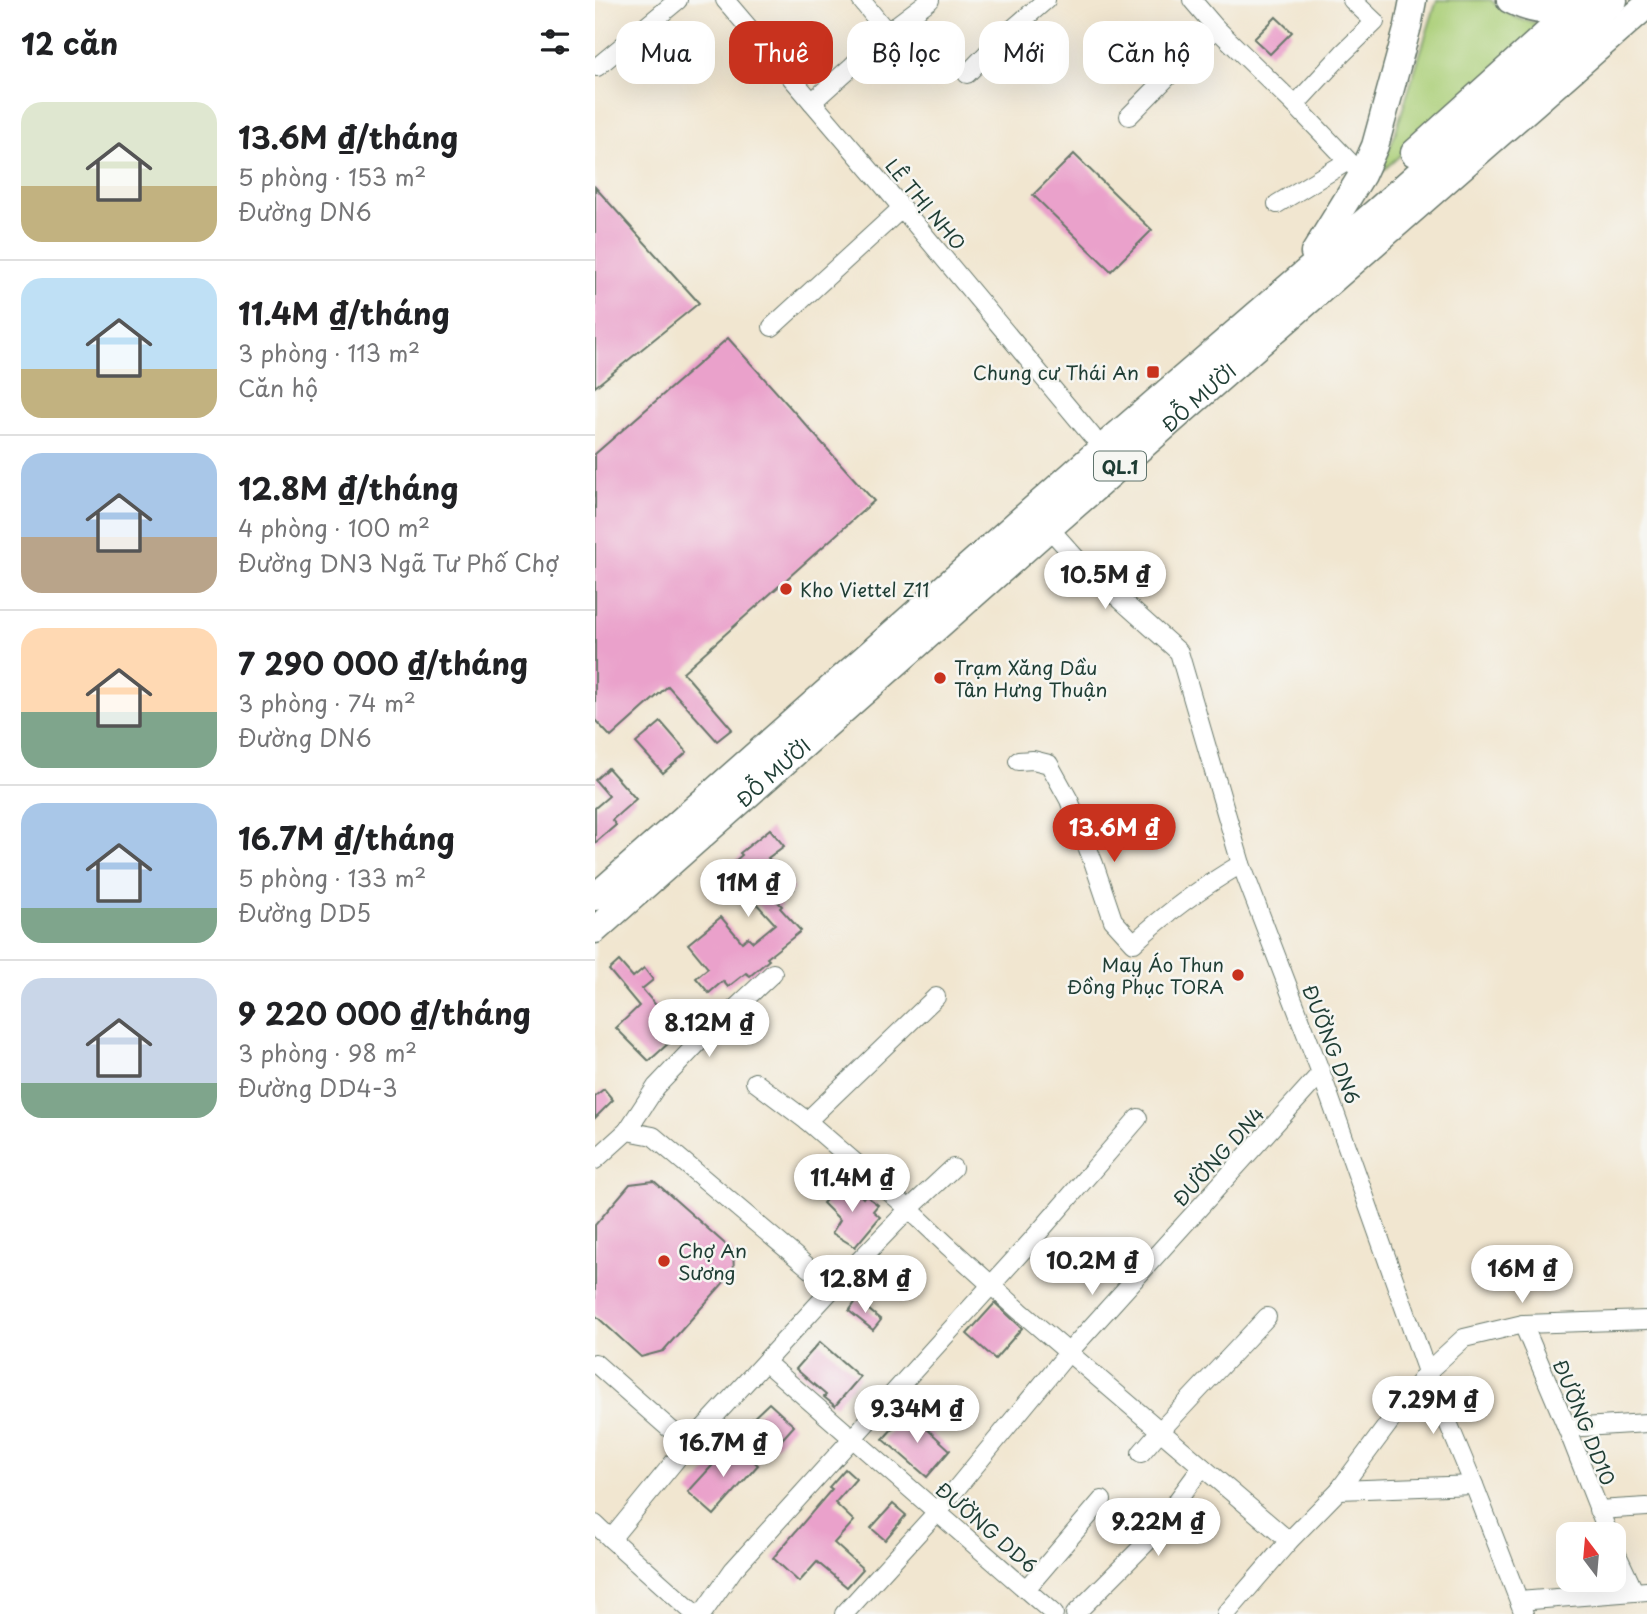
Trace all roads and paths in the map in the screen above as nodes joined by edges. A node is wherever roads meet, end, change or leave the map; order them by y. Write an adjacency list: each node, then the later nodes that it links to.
1 (678, 0): 17 (street)
2 (725, 0): 20 (street, LÊ THỊ NHO)
3 (861, 0): 13 (street)
4 (930, 0): 14 (street)
5 (1046, 0): 19 (street)
6 (1192, 0): 15 (street)
7 (1352, 0): 21 (street)
8 (1413, 0): 23 (highway)
9 (1510, 0): 11 (highway)
10 (1612, 1): 11 (highway); 26 (highway, ĐỖ MƯỜI / QL.1)
11 (1580, 4): 27 (highway, ĐỖ MƯỜI / QL.1)
12 (1647, 5): 31 (highway, ĐỖ MƯỜI / QL.1)
13 (878, 21)
14 (902, 21)
15 (1216, 28): 21 (street); 22 (street)
16 (1647, 28): 31 (highway, ĐỖ MƯỜI / QL.1)
17 (597, 67)
18 (847, 69): 20 (street)
19 (967, 74)
20 (812, 102): 25 (street, LÊ THỊ NHO)
21 (1296, 105): 23 (street)
22 (1129, 116)
23 (1355, 168): 24 (street); 27 (highway)
24 (1277, 204)
25 (902, 208): 29 (street); 30 (street, LÊ THỊ NHO)
26 (1379, 209): 27 (highway); 28 (highway, ĐỖ MƯỜI / QL.1)
27 (1328, 230): 28 (highway); 30 (highway, ĐỖ MƯỜI / QL.1)
28 (1296, 280): 30 (highway, ĐỖ MƯỜI / QL.1)
29 (772, 327)
30 (1097, 442): 34 (highway, ĐỖ MƯỜI / QL.1); 35 (highway, ĐỖ MƯỜI / QL.1)
31 (1054, 534): 33 (street, ĐƯỜNG DN6); 36 (highway, ĐỖ MƯỜI / QL.1); 37 (highway, ĐỖ MƯỜI / QL.1)
32 (1018, 761): 33 (street)
33 (1241, 864): 40 (street, ĐƯỜNG DN6)
34 (595, 873)
35 (595, 897)
36 (595, 930)
37 (595, 951)
38 (773, 973): 44 (street)
39 (936, 997): 43 (street)
40 (1321, 1073): 53 (street, ĐƯỜNG DN4); 56 (street, ĐƯỜNG DN6)
41 (755, 1082): 43 (street)
42 (1138, 1118): 48 (street)
43 (807, 1121): 47 (street)
44 (627, 1131): 45 (street); 49 (street)
45 (595, 1160)
46 (954, 1168): 47 (street)
47 (909, 1209): 48 (street); 49 (street)
48 (991, 1285): 53 (street); 60 (street)
49 (833, 1288): 54 (street)
50 (1267, 1317): 59 (street)
51 (1647, 1320): 52 (street)
52 (1523, 1324): 56 (street); 58 (street, ĐƯỜNG DD10)
53 (1068, 1353): 59 (street); 69 (street)
54 (765, 1362): 60 (street, ĐƯỜNG DD6); 61 (street)
55 (595, 1363): 61 (street)
56 (1427, 1372): 64 (street, ĐƯỜNG DN6); 65 (street)
57 (1647, 1423): 58 (street)
58 (1566, 1428): 68 (street, ĐƯỜNG DD10)
59 (1160, 1431): 62 (street); 63 (street)
60 (852, 1438): 69 (street, ĐƯỜNG DD6); 79 (street)
61 (688, 1445): 72 (street)
62 (1141, 1453)
63 (1202, 1467): 73 (street); 82 (street)
64 (1474, 1485): 65 (street); 77 (street, ĐƯỜNG DN6)
65 (1339, 1490): 73 (street)
66 (1102, 1500): 75 (street)
67 (1647, 1507): 68 (street)
68 (1598, 1510): 70 (street, ĐƯỜNG DD10)
69 (937, 1512): 75 (street, ĐƯỜNG DD6); 80 (street)
70 (1603, 1522)
71 (595, 1524): 72 (street)
72 (611, 1539): 78 (street)
73 (1289, 1541): 83 (street)
74 (1626, 1568): 76 (street)
75 (1026, 1589): 81 (street, ĐƯỜNG DD6)
76 (1640, 1591): 77 (street)
77 (1522, 1608)
78 (695, 1614)
79 (702, 1614)
80 (844, 1614)
81 (1054, 1614)
82 (1075, 1614)
83 (1226, 1614)

